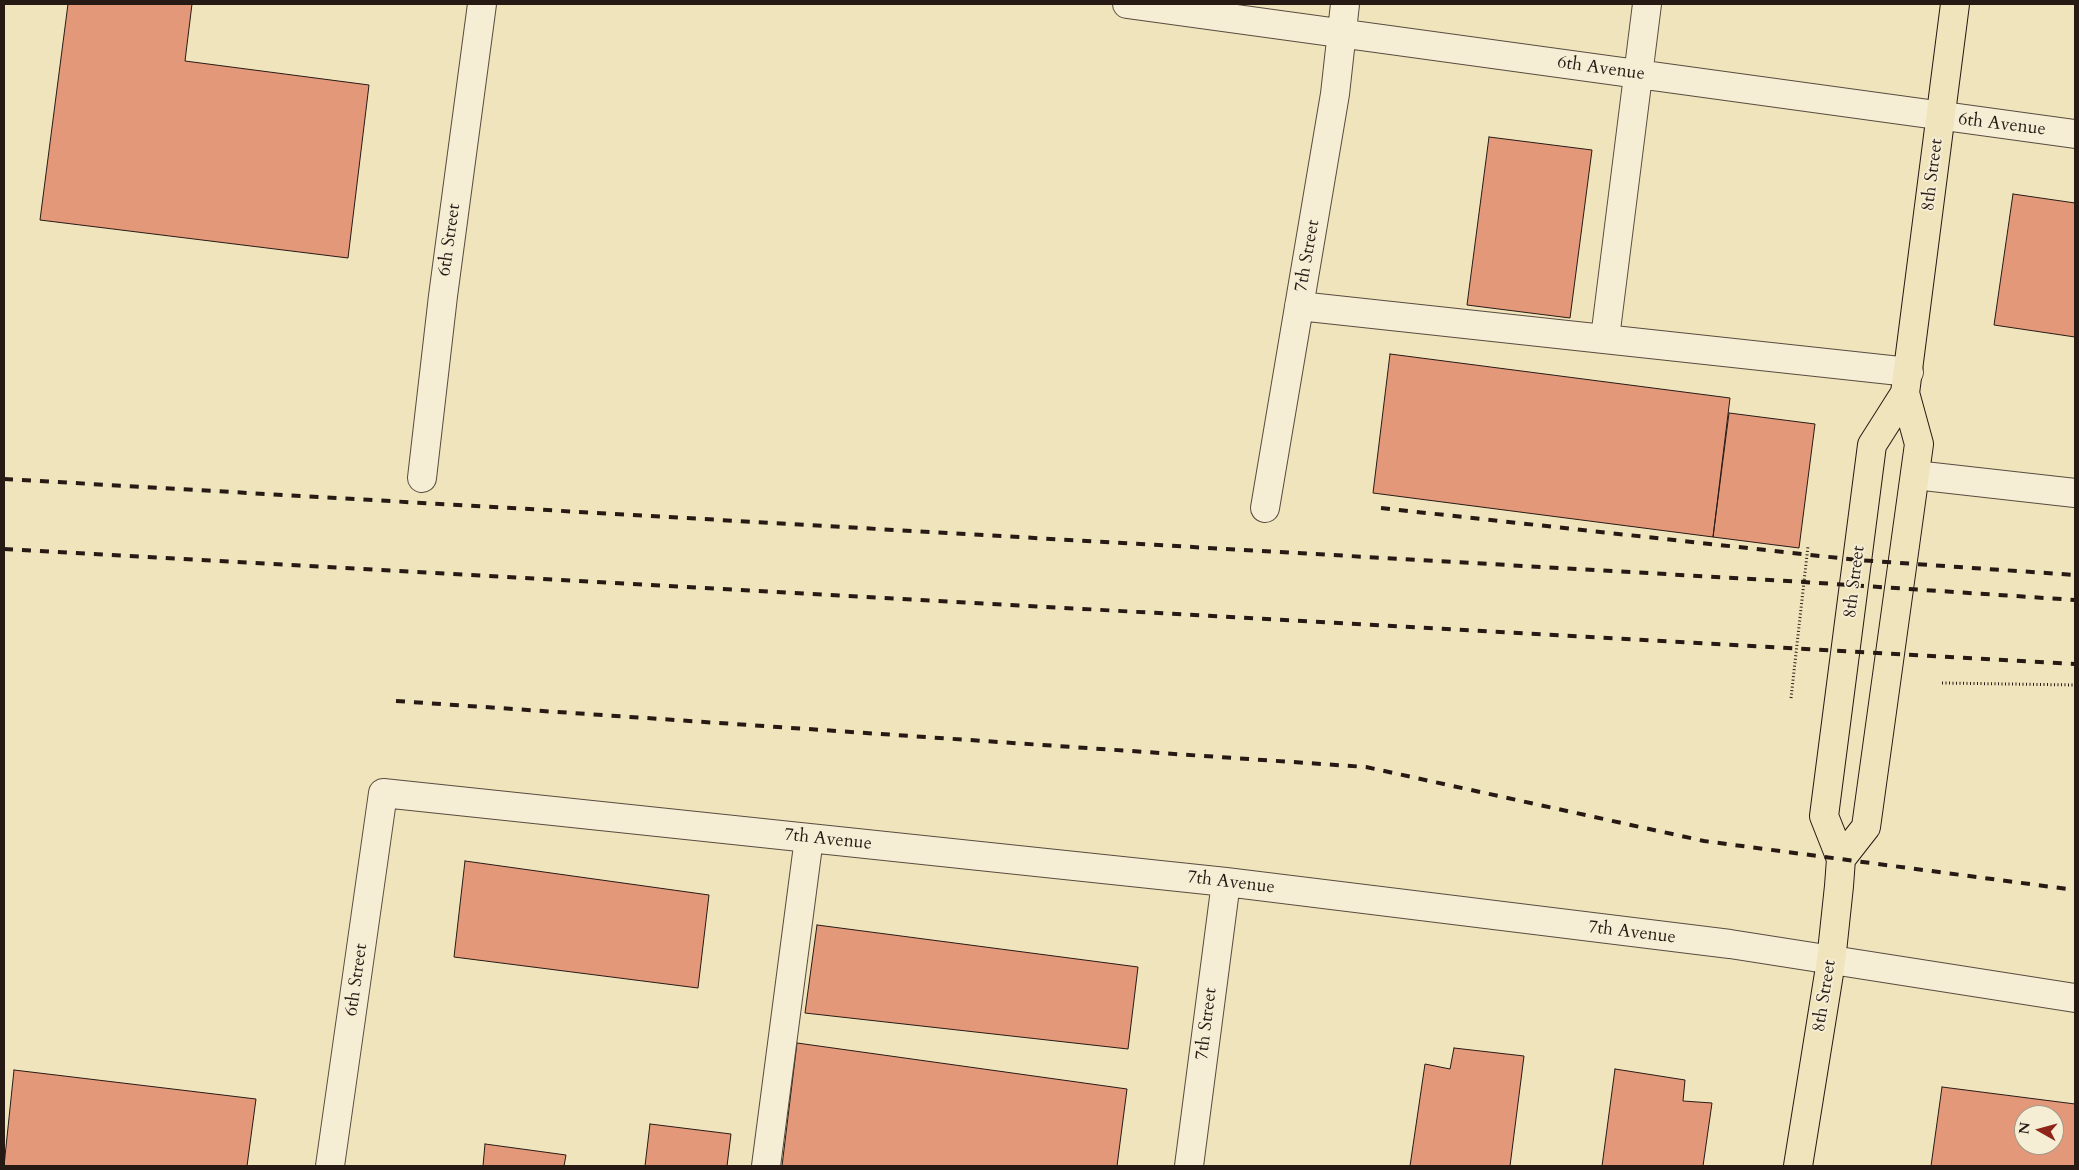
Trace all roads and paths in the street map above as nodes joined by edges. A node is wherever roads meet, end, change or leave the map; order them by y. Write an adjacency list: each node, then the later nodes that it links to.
1 (482, 4): 14 (street, 6th Street)
2 (1127, 4): 6 (street, 6th Avenue)
3 (1345, 4): 6 (street, 7th Street)
4 (1648, 4): 7 (street)
5 (1955, 4): 8 (main road, 8th Street)
6 (1341, 33): 7 (street, 6th Avenue); 10 (street, 7th Street)
7 (1638, 74): 8 (street, 6th Avenue); 11 (street)
8 (1941, 117): 9 (street, 6th Avenue); 12 (main road, 8th Street)
9 (2075, 134)
10 (1300, 306): 11 (street); 16 (street, 7th Street)
11 (1605, 338): 12 (street)
12 (1907, 383): 13 (main road); 23 (main road, 8th Street)
13 (1915, 475): 15 (street); 23 (main road)
14 (422, 478)
15 (2075, 493)
16 (1265, 508)
17 (1808, 546): 20 (path)
18 (1942, 683): 19 (path)
19 (2075, 685)
20 (1791, 698)
21 (382, 794): 22 (street, 7th Avenue); 27 (street, 6th Street)
22 (809, 838): 24 (street, 7th Avenue); 28 (street)
23 (1841, 859): 25 (main road, 8th Street)
24 (1226, 882): 25 (street, 7th Avenue); 29 (street, 7th Street)
25 (1831, 961): 26 (street, 7th Avenue); 30 (main road, 8th Street)
26 (2075, 998)
27 (330, 1166)
28 (766, 1166)
29 (1189, 1166)
30 (1798, 1166)

